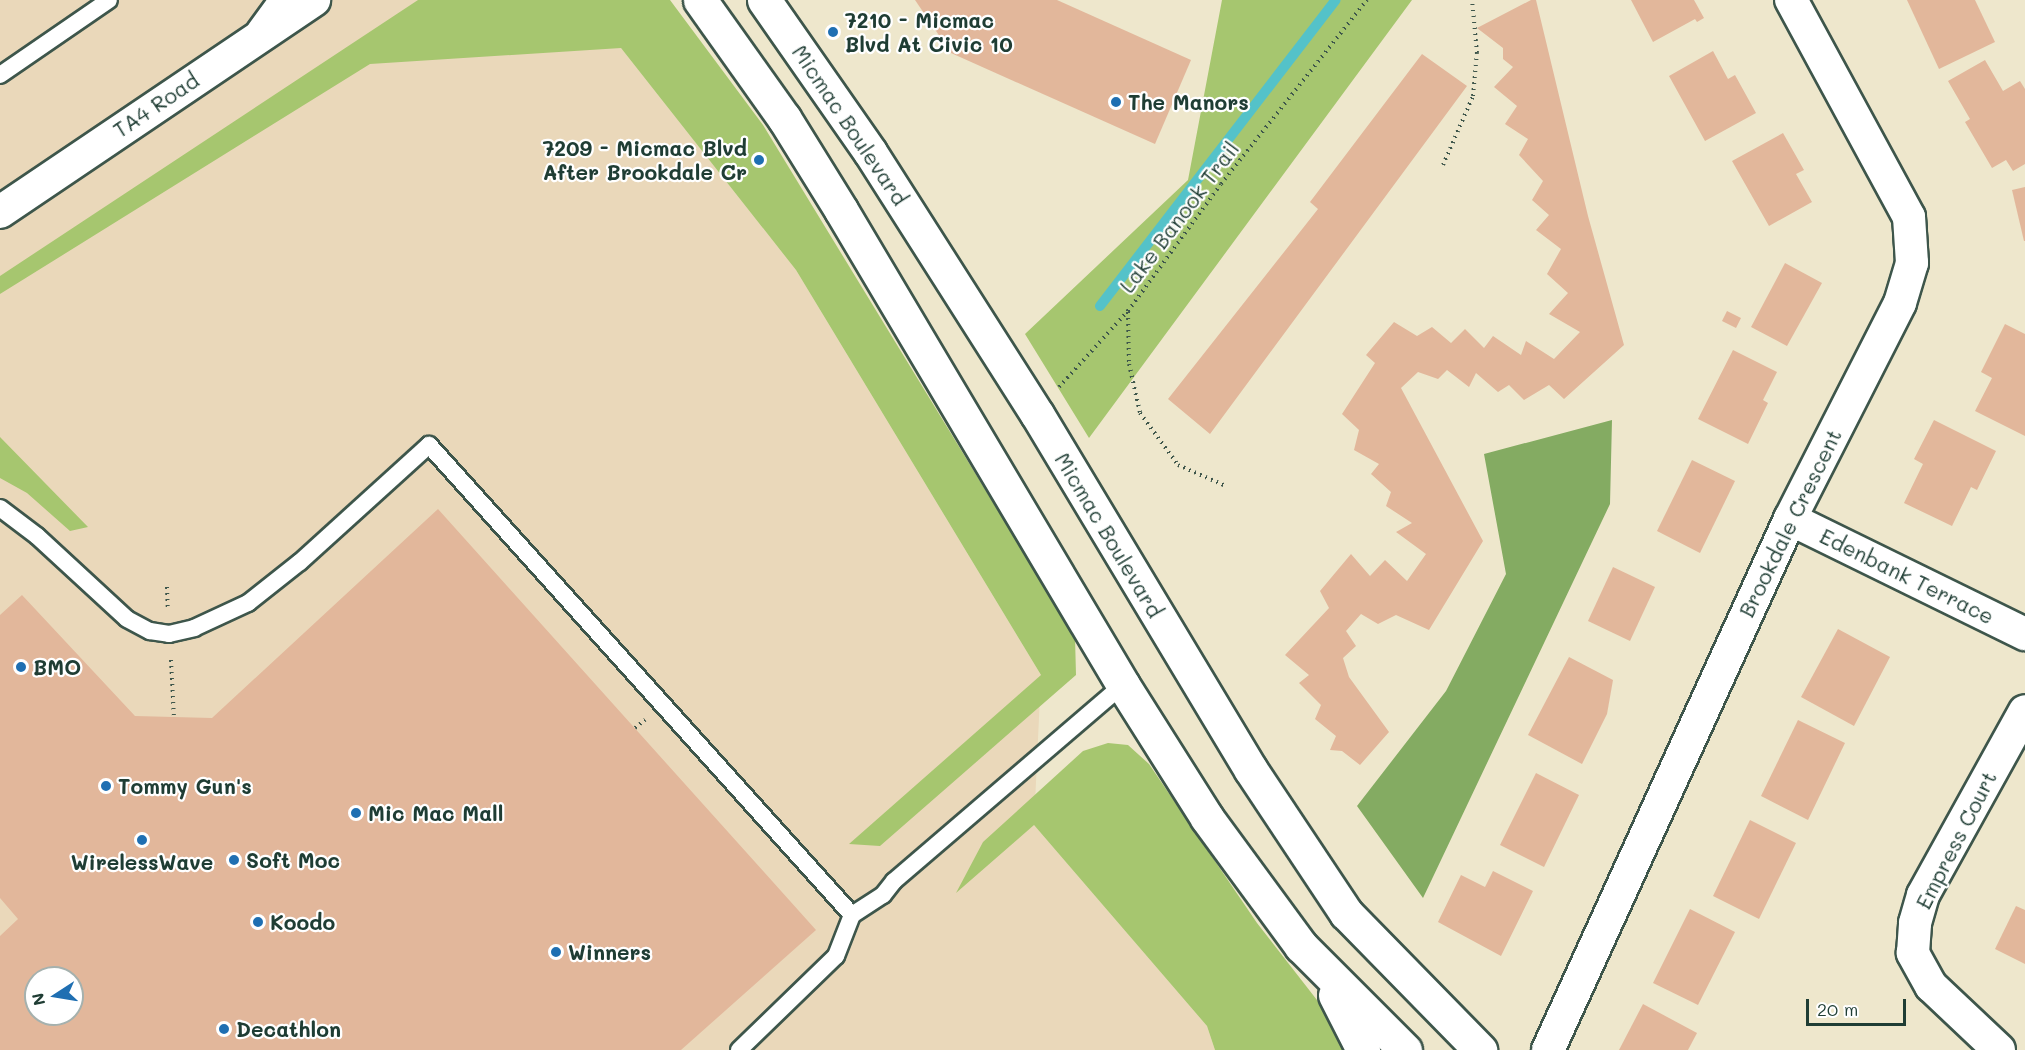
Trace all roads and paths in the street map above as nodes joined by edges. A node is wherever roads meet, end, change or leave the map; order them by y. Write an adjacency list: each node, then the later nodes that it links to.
1 (109, 0): 10 (lane)
2 (286, 0): 9 (street)
3 (314, 0): 9 (street, TA4 Road)
4 (700, 0): 19 (street)
5 (764, 0): 26 (street, Micmac Boulevard)
6 (1367, 0): 13 (path, Lake Banook Trail)
7 (1472, 0): 11 (path)
8 (1791, 0): 17 (street, Brookdale Crescent)
9 (261, 33): 12 (street, TA4 Road)
10 (0, 75)
11 (1443, 165)
12 (0, 212)
13 (1128, 311): 14 (path, Lake Banook Trail); 15 (path)
14 (1055, 391)
15 (1226, 486)
16 (0, 508): 21 (lane)
17 (1790, 519): 18 (street, Edenbank Terrace); 27 (street, Brookdale Crescent)
18 (2025, 634)
19 (1123, 685): 21 (lane); 22 (street)
20 (2025, 711): 28 (street, Empress Court)
21 (852, 915): 23 (lane)
22 (1301, 946): 24 (street); 25 (street)
23 (739, 1050)
24 (1363, 1050)
25 (1405, 1050)
26 (1480, 1050)
27 (1548, 1050)
28 (1999, 1050)

